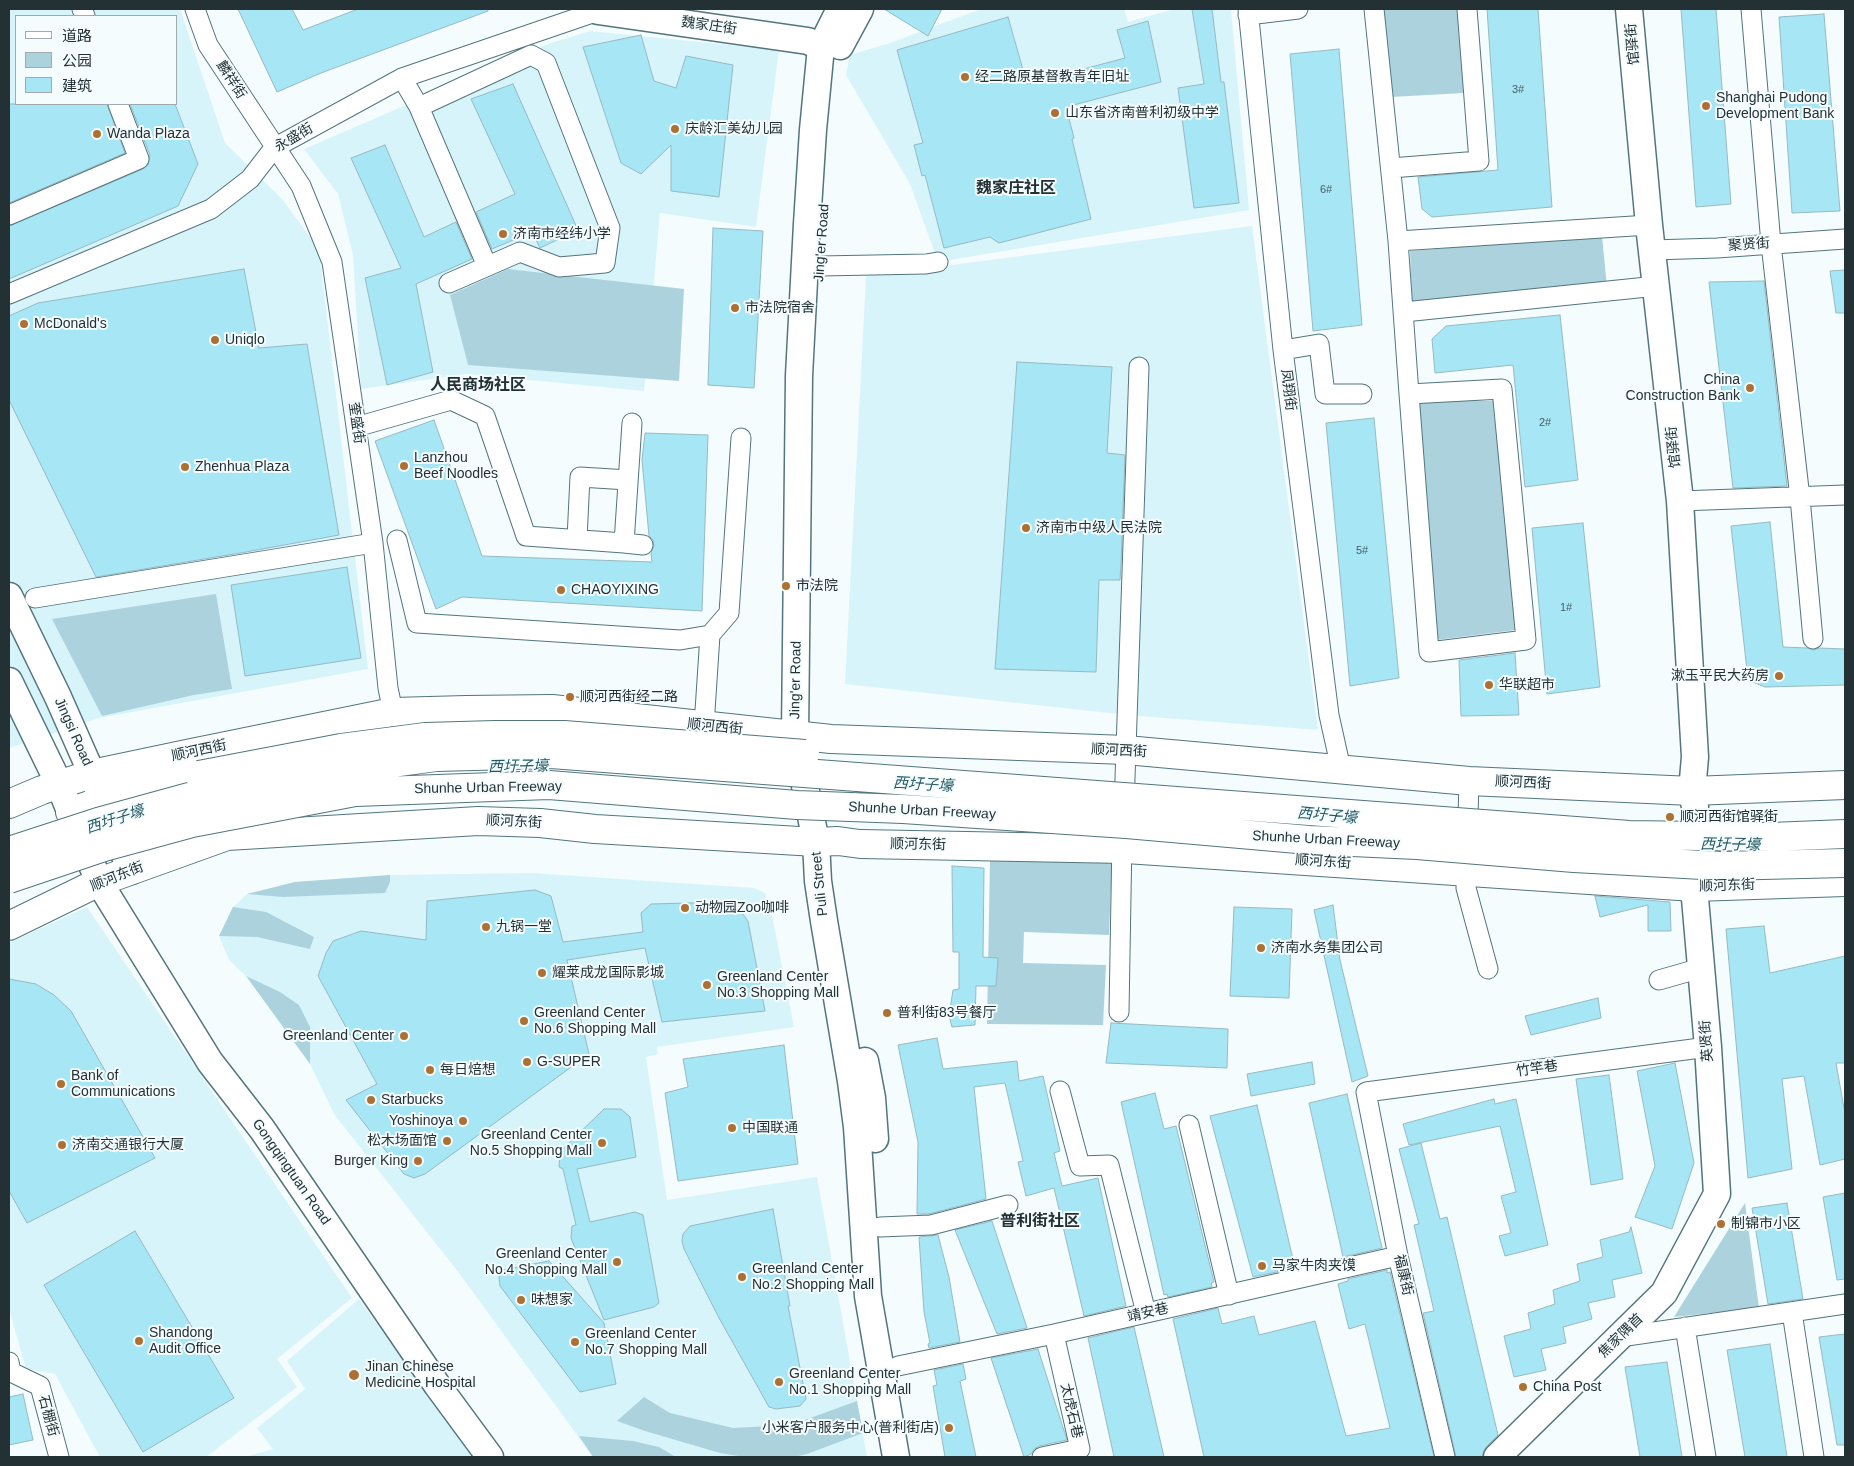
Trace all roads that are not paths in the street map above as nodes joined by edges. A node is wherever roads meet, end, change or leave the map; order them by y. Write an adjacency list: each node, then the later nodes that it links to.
1 (195, 9): 15 (street, 麟祥街)
2 (840, 9): 11 (street, Jing'er Road)
3 (860, 9): 24 (street, Jing'er Road)
4 (1298, 9): 10 (street)
5 (1374, 9): 16 (street)
6 (1467, 9): 16 (street)
7 (1629, 9): 18 (street, 馆驿街)
8 (1751, 9): 21 (street)
9 (597, 10): 11 (street, 魏家庄街); 12 (street, 永盛街)
10 (1248, 12): 29 (street, 凤翔街)
11 (821, 47): 52 (street, Jing'er Road)
12 (402, 78): 14 (street); 15 (street, 永盛街)
13 (118, 105): 17 (street)
14 (419, 107): 23 (street); 23 (street)
15 (274, 148): 27 (street, 永盛街); 34 (street, 奎盛街)
16 (1390, 168): 20 (street)
17 (9, 215)
18 (1651, 238): 20 (street, 聚贤街); 21 (street, 聚贤街); 26 (street, 馆驿街)
19 (1845, 239): 21 (street, 聚贤街)
20 (1398, 242): 28 (street)
21 (1771, 244): 38 (street)
22 (938, 262): 24 (street)
23 (488, 266): 25 (street)
24 (820, 266): 52 (street, Jing'er Road)
25 (449, 283)
26 (1657, 286): 28 (street); 39 (street, 馆驿街)
27 (9, 294)
28 (1404, 312): 32 (street)
29 (1283, 350): 31 (street); 54 (street, 凤翔街)
30 (1140, 367): 53 (street)
31 (1362, 394)
32 (1409, 394): 32 (street)
33 (632, 423): 36 (street)
34 (356, 427): 40 (street); 43 (street, 奎盛街)
35 (741, 438): 47 (street)
36 (628, 480): 40 (street); 42 (street)
37 (1845, 495): 38 (street)
38 (1800, 498): 39 (street); 48 (street)
39 (1680, 501): 60 (street, 馆驿街)
40 (578, 539): 42 (street)
41 (397, 540): 47 (street)
42 (624, 542): 44 (street)
43 (374, 543): 46 (street); 50 (street, 奎盛街)
44 (643, 546)
45 (9, 596): 55 (street, Jingsi Road)
46 (34, 598)
47 (710, 635): 51 (street)
48 (1813, 640)
49 (9, 682): 58 (street)
50 (393, 712): 51 (main road, 顺河西街); 55 (main road, 顺河西街); 56 (main road, 顺河西街)
51 (704, 726): 52 (main road, 顺河西街)
52 (795, 735): 53 (main road, 顺河西街); 68 (street)
53 (1126, 750): 54 (main road, 顺河西街); 65 (street)
54 (1341, 770): 57 (main road, 顺河西街)
55 (92, 774): 58 (main road, 顺河西街); 64 (street, Jingsi Road)
56 (199, 774): 61 (main road, bridge); 64 (main road, 顺河西街)
57 (1469, 781): 60 (main road, 顺河西街); 73 (street)
58 (59, 784): 62 (main road, 顺河西街); 63 (street)
59 (1845, 785): 60 (main road, 顺河西街)
60 (1692, 791): 76 (street, 馆驿街)
61 (1156, 800): 66 (main road, Shunhe Urban Freeway, bridge); 69 (main road, Shunhe Urban Freeway, bridge)
62 (9, 804)
63 (71, 815): 64 (main road, 顺河西街); 71 (street, bridge)
64 (111, 821): 72 (street, Jingsi Road)
65 (1124, 825): 67 (main road, bridge); 68 (main road, 顺河东街); 70 (main road, Shunhe Urban Freeway, bridge); 73 (main road, 顺河东街); 74 (main road, Shunhe Urban Freeway, bridge); 81 (street)
66 (1845, 834)
67 (226, 836): 68 (main road, 顺河东街); 72 (main road, 顺河东街)
68 (816, 842): 88 (street, Puli Street); 101 (street, Puli Street)
69 (9, 850)
70 (1845, 863)
71 (94, 870): 72 (main road, 顺河东街); 77 (main road, 顺河东街); 100 (street, Gongqingtuan Road)
72 (131, 871)
73 (1466, 872): 76 (main road, 顺河东街); 79 (street)
74 (9, 879)
75 (1845, 882): 76 (main road, 顺河东街)
76 (1704, 884): 78 (street, 英贤街)
77 (9, 926)
78 (1701, 968): 80 (street); 82 (street, 英贤街)
79 (1488, 969)
80 (1658, 980)
81 (1119, 1012)
82 (1708, 1047): 84 (street, 竹竿巷); 86 (street, 英贤街)
83 (1060, 1091): 93 (street)
84 (1366, 1092): 89 (street, 福康街)
85 (1189, 1125): 90 (street)
86 (1717, 1194): 96 (street, 焦家隅首)
87 (1008, 1205): 88 (street)
88 (880, 1227): 98 (street, Puli Street)
89 (1398, 1256): 90 (street, 靖安巷); 104 (street, 福康街)
90 (1229, 1294): 93 (street, 靖安巷)
91 (1845, 1304): 92 (street)
92 (1792, 1312): 94 (street); 107 (street)
93 (1146, 1313): 95 (street, 靖安巷)
94 (1685, 1327): 96 (street); 106 (street)
95 (1054, 1334): 98 (street, 靖安巷); 103 (street, 太虎石巷)
96 (1620, 1337): 105 (street, 焦家隅首)
97 (9, 1362): 99 (street, 石棚街)
98 (898, 1366): 102 (street, Puli Street)
99 (59, 1457)
100 (490, 1457)
101 (896, 1457)
102 (914, 1457)
103 (1042, 1457)
104 (1445, 1457)
105 (1497, 1457)
106 (1706, 1457)
107 (1814, 1457)

